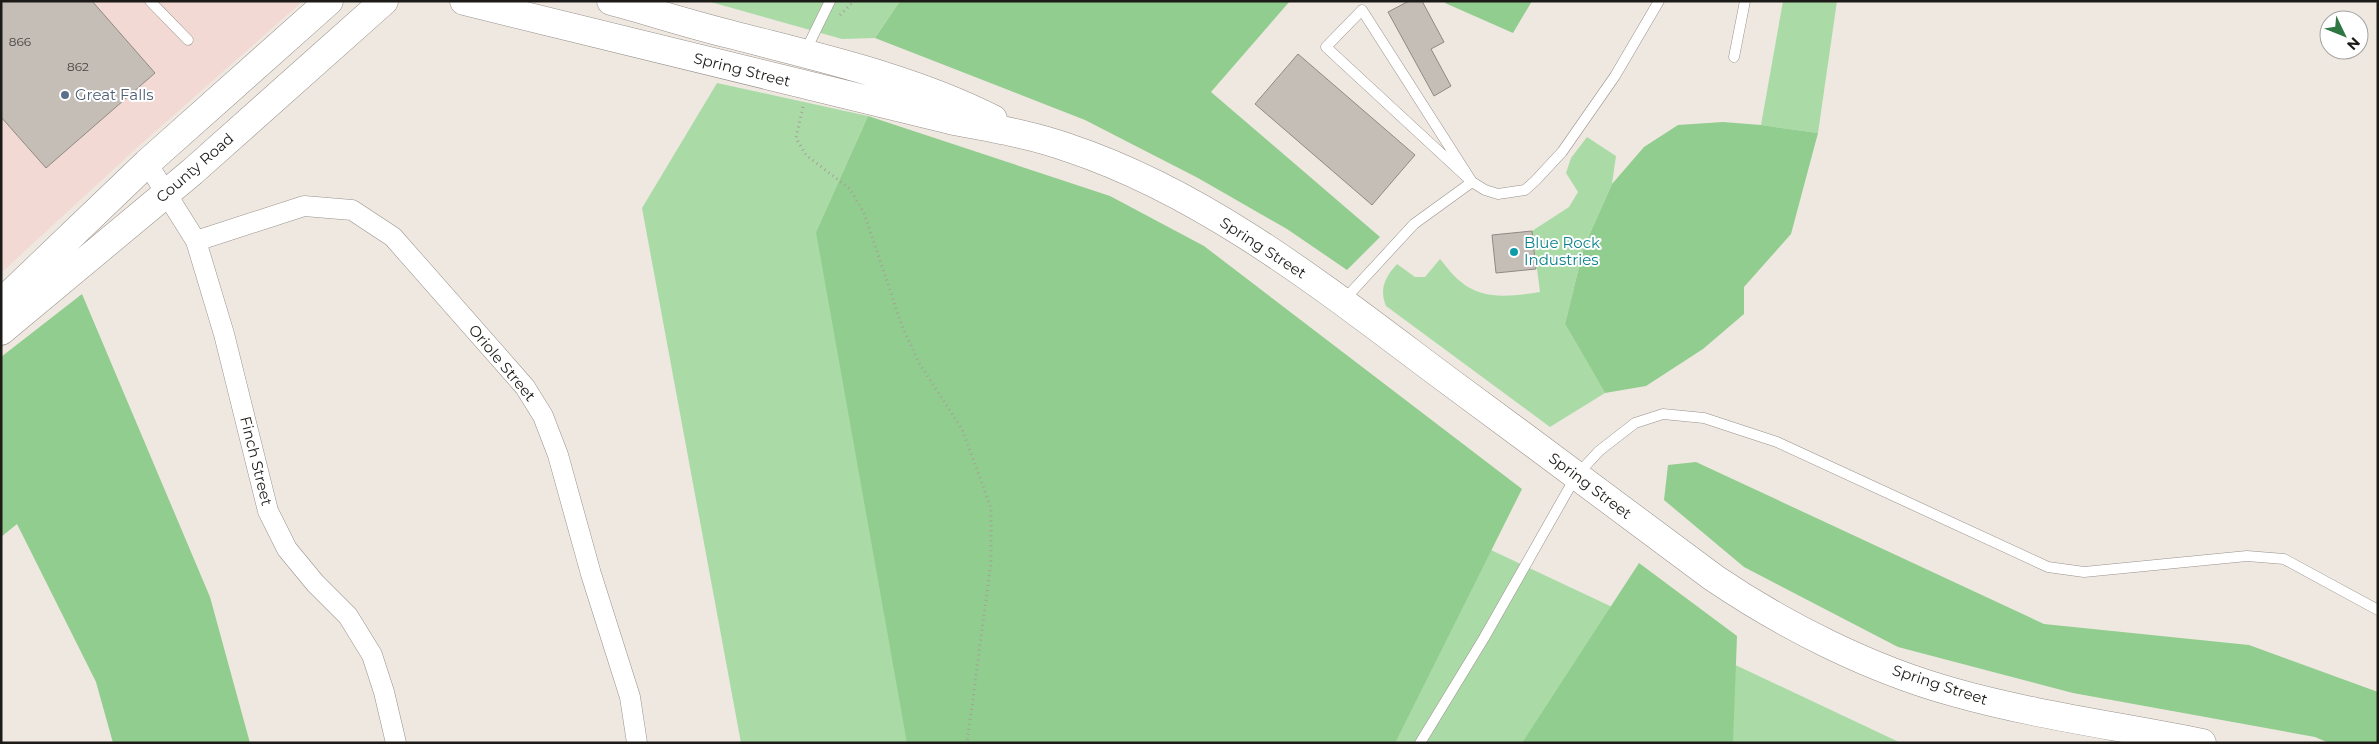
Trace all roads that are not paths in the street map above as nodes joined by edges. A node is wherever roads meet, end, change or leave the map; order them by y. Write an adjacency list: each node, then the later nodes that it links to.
1 (150, 1): 9 (lane)
2 (329, 1): 13 (main road)
3 (384, 1): 15 (main road, County Road)
4 (464, 1): 12 (main road, Spring Street)
5 (611, 1): 10 (main road, Spring Street)
6 (830, 1): 10 (lane)
7 (1659, 1): 14 (lane)
8 (1746, 1): 11 (lane)
9 (188, 40)
10 (805, 52): 12 (main road, Spring Street)
11 (1734, 57)
12 (1022, 133): 17 (main road, Spring Street)
13 (147, 163): 15 (street, Finch Street); 18 (main road)
14 (1472, 182): 14 (lane); 17 (lane)
15 (166, 193): 16 (street, Finch Street); 19 (main road, County Road)
16 (196, 242): 22 (street, Finch Street); 23 (street, Oriole Street)
17 (1342, 301): 20 (main road, Spring Street)
18 (1, 303)
19 (1, 331)
20 (1576, 476): 21 (lane); 24 (lane); 25 (main road, Spring Street)
21 (2378, 610)
22 (396, 743)
23 (637, 743)
24 (1420, 743)
25 (2202, 743)

